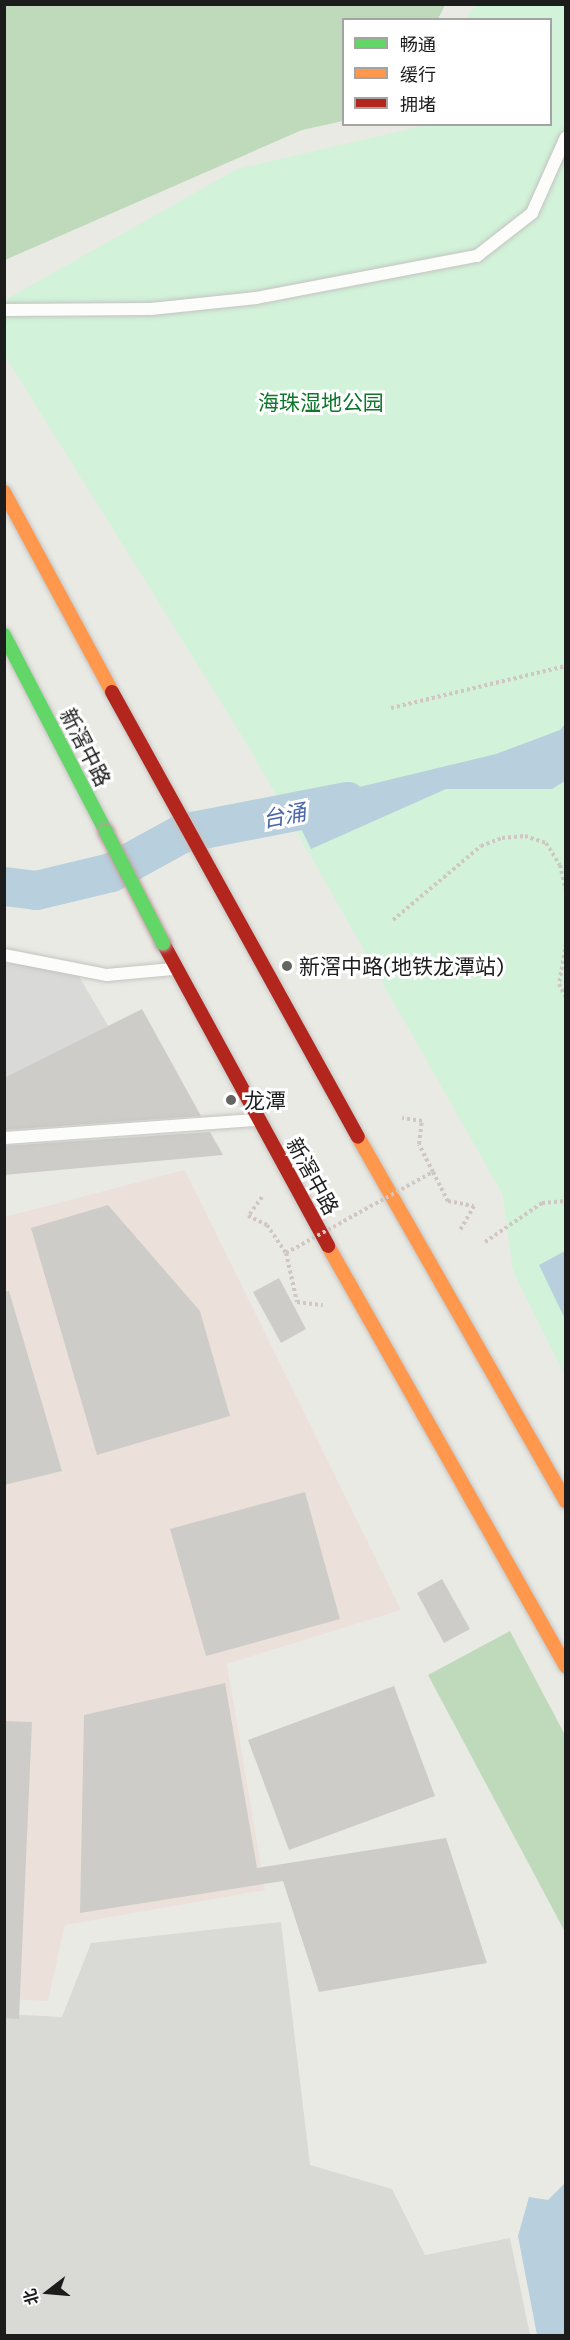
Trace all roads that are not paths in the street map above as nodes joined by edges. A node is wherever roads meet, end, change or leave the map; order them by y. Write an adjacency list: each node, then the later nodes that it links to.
1 (566, 137): 2 (lane)
2 (4, 310)
3 (4, 492): 9 (highway)
4 (4, 634): 6 (highway, 新滘中路, bridge)
5 (4, 955): 6 (lane)
6 (177, 969): 7 (highway, 新滘中路)
7 (257, 1120): 8 (lane); 10 (highway, 新滘中路)
8 (4, 1138)
9 (566, 1502)
10 (566, 1666)

